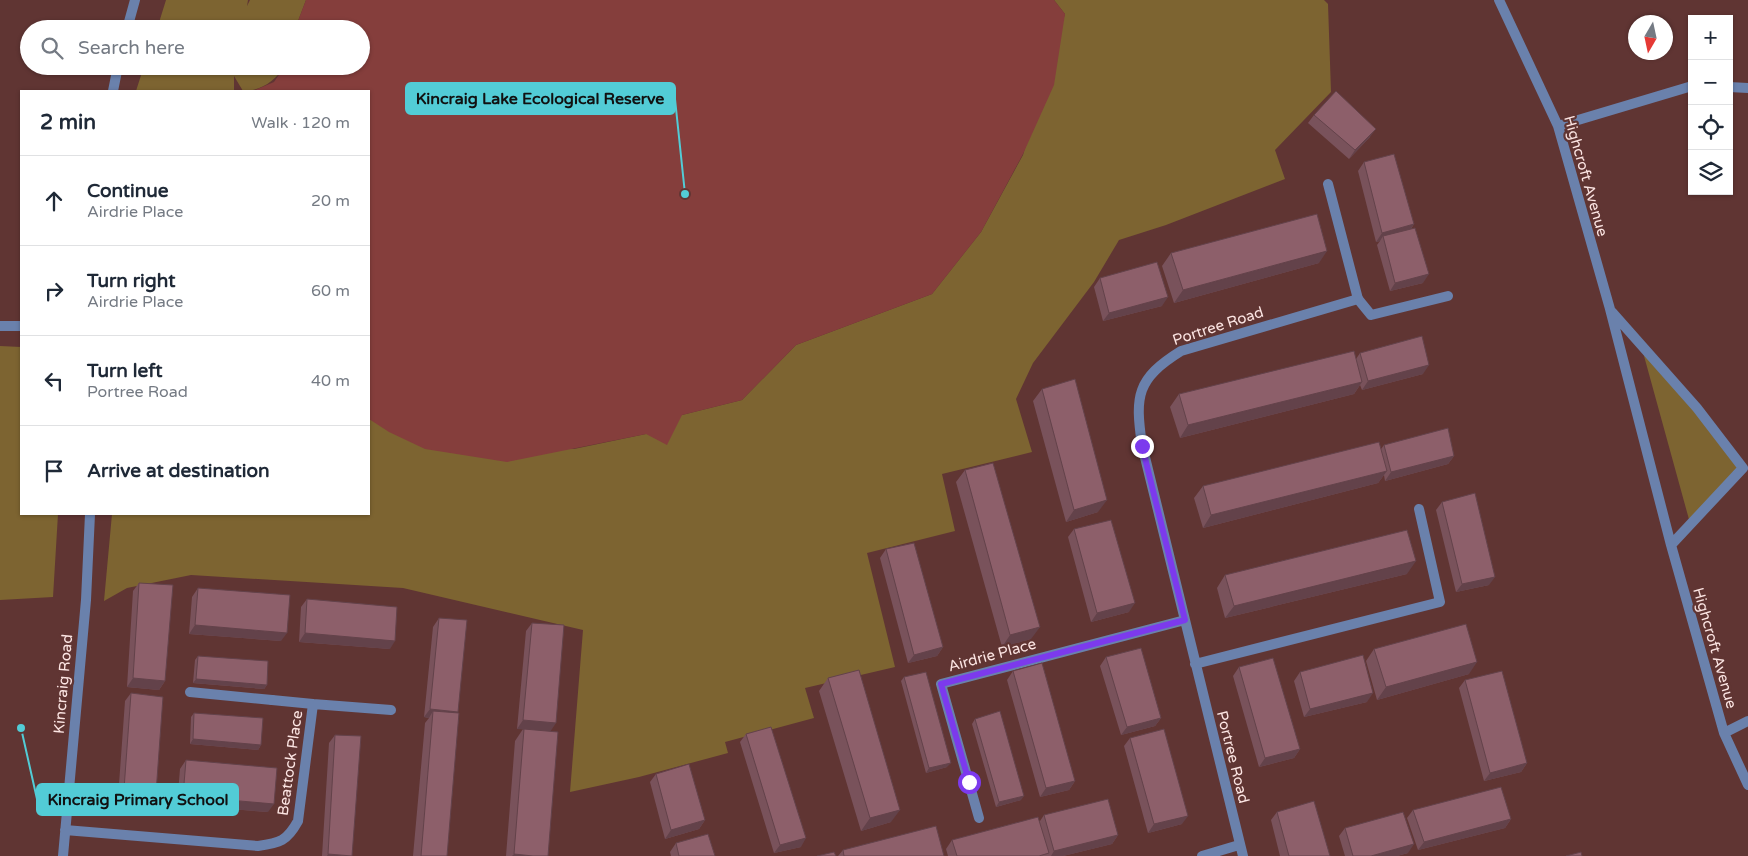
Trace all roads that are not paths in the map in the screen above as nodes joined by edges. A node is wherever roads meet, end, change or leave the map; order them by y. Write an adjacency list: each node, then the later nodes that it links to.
1 (134, 0): 3 (street)
2 (1499, 0): 9 (street, Highcroft Avenue)
3 (129, 20)
4 (116, 75): 8 (street)
5 (1688, 87): 9 (street)
6 (1733, 87): 7 (street)
7 (1748, 88)
8 (113, 90)
9 (1558, 126): 13 (street, Highcroft Avenue)
10 (1328, 184): 12 (street)
11 (1448, 296): 12 (street)
12 (1358, 299): 19 (street, Portree Road)
13 (1610, 309): 18 (street, Highcroft Avenue); 18 (street, Highcroft Avenue)
14 (0, 326): 15 (street)
15 (20, 326)
16 (1419, 509): 20 (street)
17 (90, 515): 28 (street, Kincraig Road)
18 (1670, 545): 25 (street, Highcroft Avenue)
19 (1185, 620): 20 (street, Portree Road); 27 (street, Airdrie Place)
20 (1195, 664): 29 (street, Portree Road)
21 (190, 692): 22 (street, Beattock Place)
22 (313, 704): 23 (street, Beattock Place); 28 (street, Beattock Place)
23 (391, 710)
24 (1748, 721): 25 (street)
25 (1724, 733): 26 (street, Highcroft Avenue)
26 (1748, 785)
27 (979, 818)
28 (65, 830): 30 (street, Kincraig Road)
29 (1239, 845): 31 (street); 32 (street, Portree Road)
30 (63, 856)
31 (1202, 856)
32 (1243, 856)

